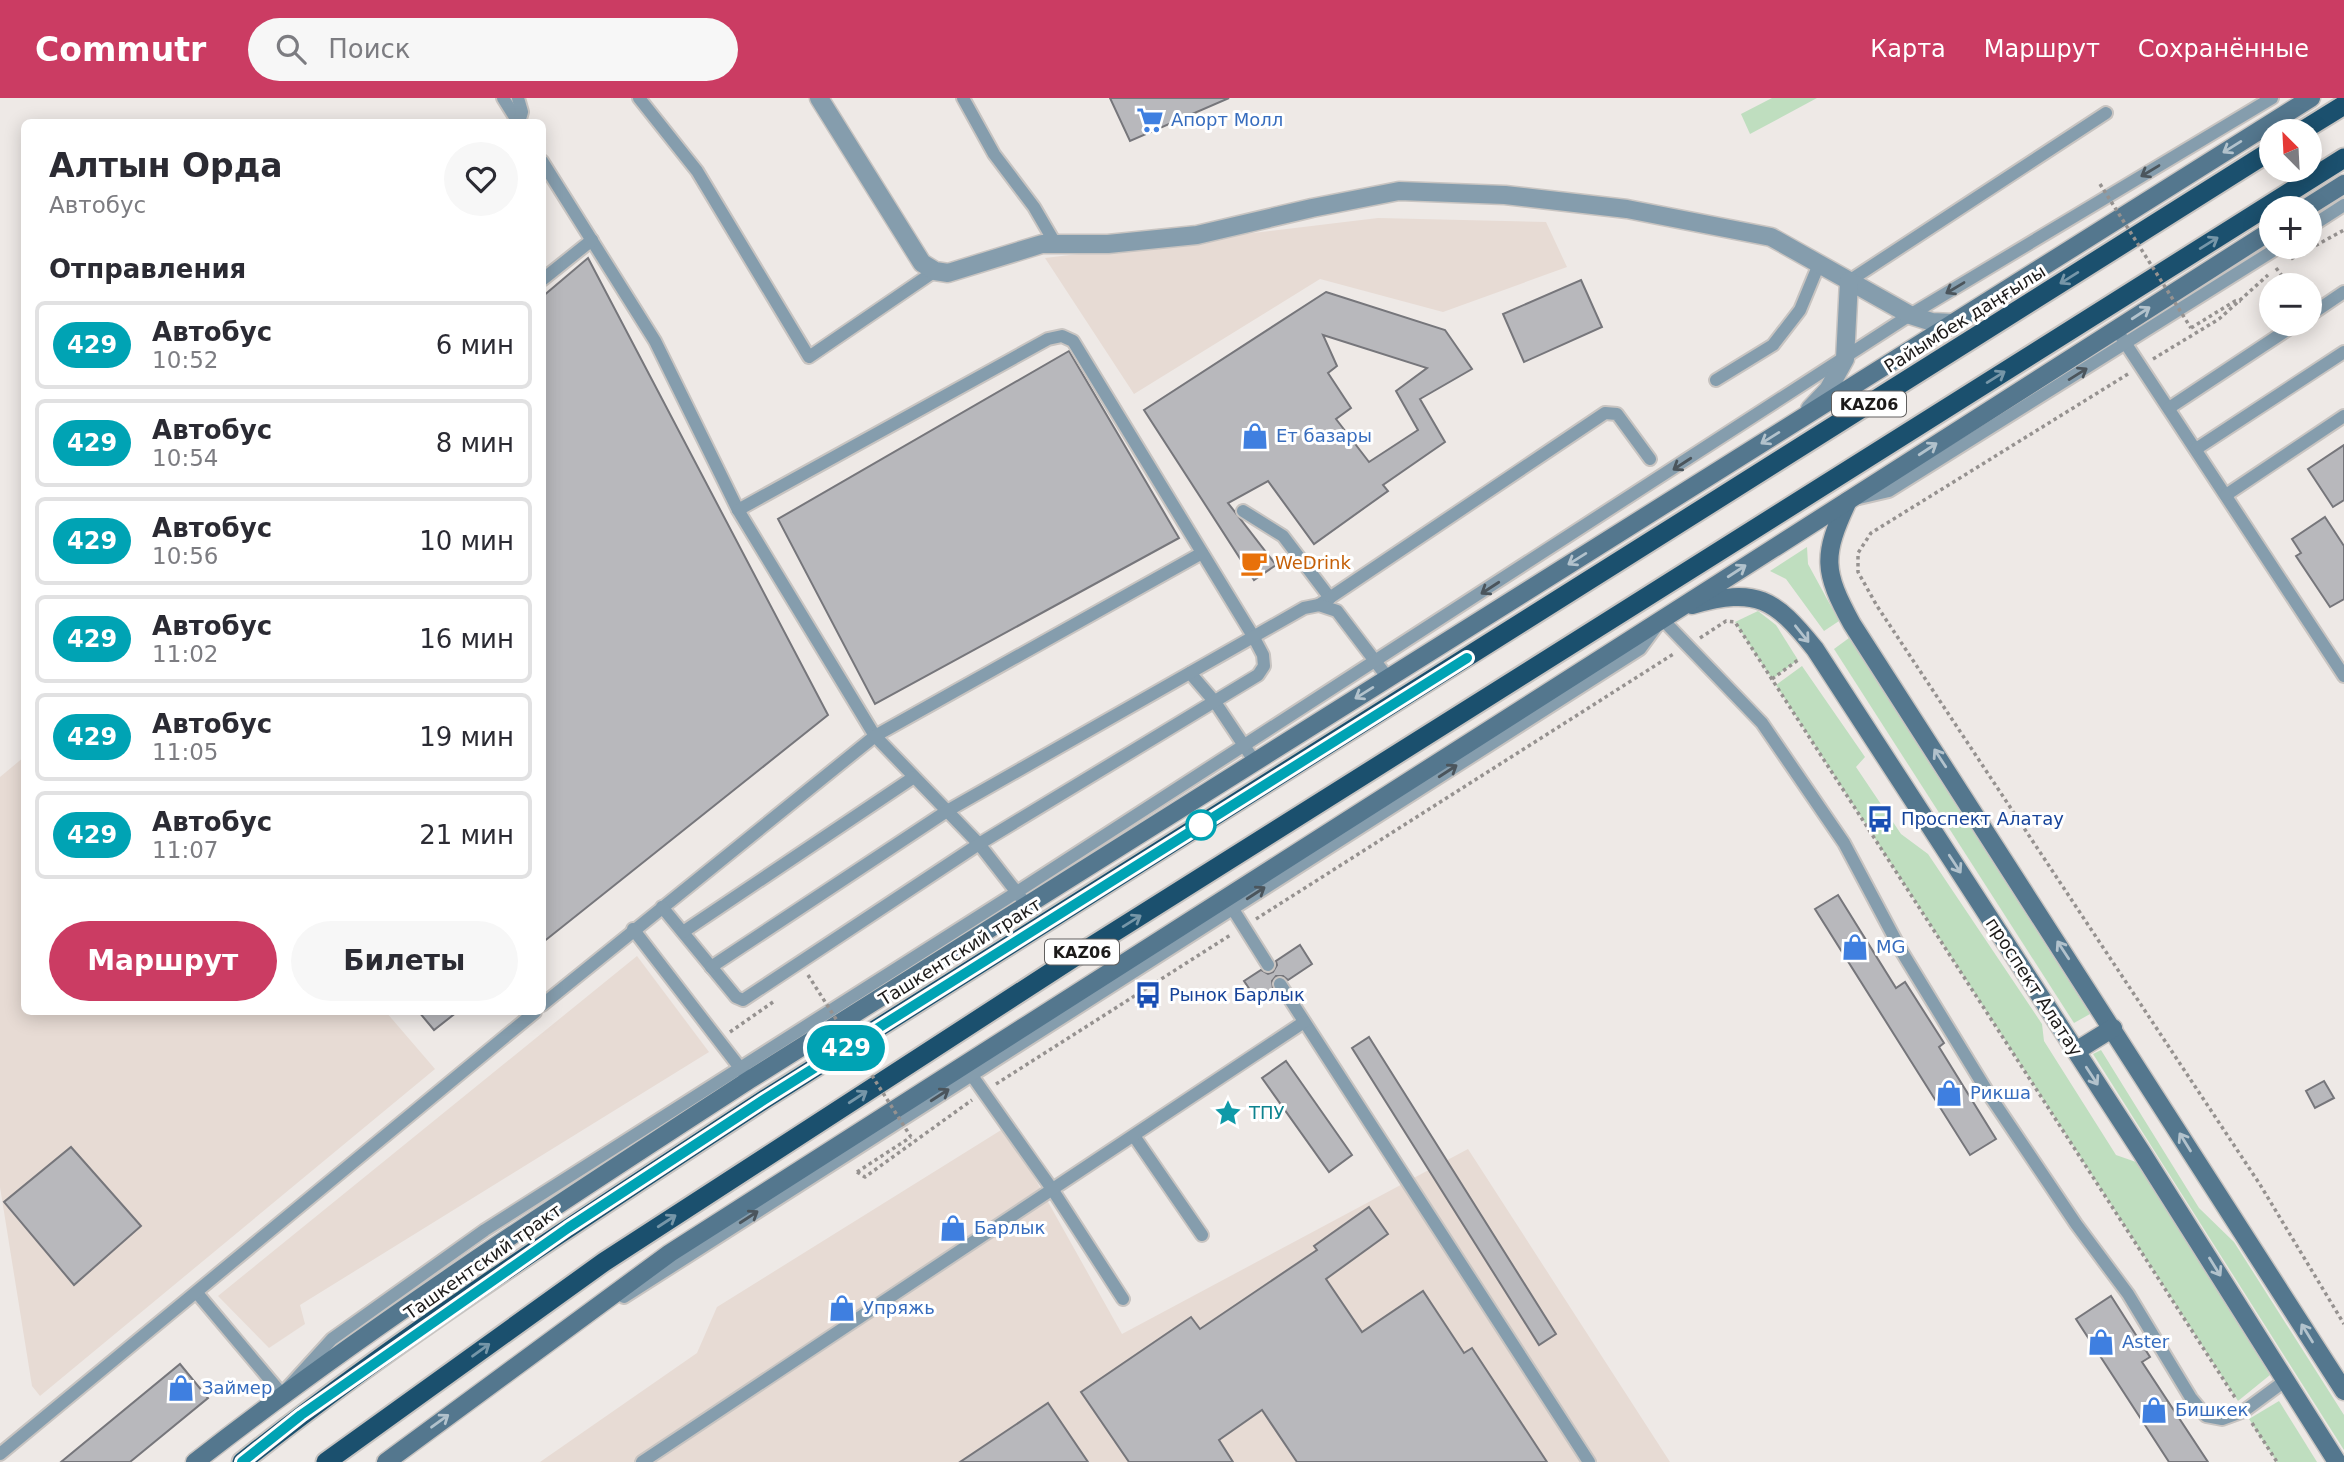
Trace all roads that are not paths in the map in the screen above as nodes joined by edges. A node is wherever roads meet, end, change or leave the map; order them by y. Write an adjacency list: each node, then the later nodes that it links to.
1 (503, 98): 10 (lane)
2 (518, 98): 11 (lane)
3 (639, 98): 25 (lane)
4 (819, 98): 25 (street)
5 (963, 98): 22 (lane)
6 (2272, 98): 30 (lane, one-way to 30)
7 (2311, 98): 31 (main road, one-way to 31)
8 (2344, 105): 12 (highway)
9 (2106, 113): 27 (lane)
10 (517, 119)
11 (520, 119)
12 (2321, 119)
13 (2259, 158): 50 (highway, Райымбек даңғылы / KАZ06, one-way to 50)
14 (2344, 158): 88 (highway, KАZ06, one-way to 14)
15 (546, 167): 21 (lane)
16 (2344, 184): 17 (main road)
17 (2322, 198)
18 (2344, 205): 19 (lane)
19 (2322, 219)
20 (2259, 239): 32 (main road, one-way to 20)
21 (592, 240): 26 (lane); 44 (lane)
22 (1055, 243): 24 (street); 25 (street)
23 (2259, 258): 32 (lane)
24 (1819, 264): 27 (street); 36 (lane)
25 (935, 271)
26 (546, 277)
27 (1849, 281): 30 (street); 35 (street)
28 (2344, 292): 29 (lane)
29 (2322, 307)
30 (1910, 315): 31 (street); 35 (lane)
31 (1953, 323): 39 (main road)
32 (2121, 336): 37 (lane); 43 (main road, one-way to 32)
33 (2278, 336): 37 (lane)
34 (2344, 352): 40 (lane)
35 (1845, 359): 39 (street); 51 (lane, one-way to 51)
36 (1716, 380)
37 (2169, 408): 40 (lane)
38 (2344, 416): 42 (lane)
39 (1797, 421): 54 (main road, one-way to 54)
40 (2196, 449): 42 (lane)
41 (1650, 459): 47 (lane)
42 (2226, 495): 53 (lane)
43 (1848, 500): 48 (main road, one-way to 43); 73 (main road, one-way to 43)
44 (738, 509): 46 (lane); 56 (lane)
45 (1243, 511): 47 (lane)
46 (1202, 553): 49 (lane); 56 (lane)
47 (1324, 601): 49 (lane); 51 (lane)
48 (1669, 614): 63 (main road, one-way to 48); 74 (main road, проспект Алатау, one-way to 74); 82 (lane)
49 (1253, 636): 52 (lane); 55 (lane)
50 (1467, 658): 87 (highway, Ташкентский тракт / KАZ06)
51 (1375, 662): 54 (lane); 57 (lane)
52 (1190, 673): 55 (lane); 60 (lane)
53 (2344, 676)
54 (1388, 678): 58 (main road, one-way to 58)
55 (1215, 702): 57 (lane); 61 (lane)
56 (875, 736): 59 (lane); 64 (lane)
57 (1244, 744): 58 (lane); 62 (lane)
58 (1255, 762): 62 (main road)
59 (914, 777): 60 (lane); 66 (lane)
60 (947, 811): 61 (lane); 68 (lane)
61 (979, 844): 62 (lane); 68 (lane)
62 (1022, 899): 76 (main road)
63 (1229, 903): 67 (lane); 75 (main road)
64 (662, 907): 65 (lane); 66 (lane)
65 (634, 929): 70 (lane); 76 (lane)
66 (683, 932): 68 (lane)
67 (1268, 965)
68 (711, 967)
69 (1280, 984): 72 (lane)
70 (546, 1002)
71 (531, 1015): 80 (lane)
72 (1304, 1022): 77 (lane); 91 (lane)
73 (2113, 1028): 74 (main road); 83 (main road, one-way to 73)
74 (2076, 1051): 82 (main road, проспект Алатау, one-way to 82)
75 (968, 1069): 78 (lane); 89 (main road, one-way to 75)
76 (744, 1073): 84 (main road)
77 (1135, 1136): 78 (lane); 79 (lane)
78 (1052, 1189): 81 (lane); 90 (lane)
79 (1202, 1235)
80 (197, 1293): 84 (lane); 85 (lane)
81 (1123, 1299)
82 (2286, 1380): 92 (main road, проспект Алатау)
83 (2344, 1391)
84 (282, 1394): 86 (main road)
85 (0, 1454)
86 (195, 1462)
87 (242, 1462)
88 (326, 1462)
89 (386, 1462)
90 (642, 1462)
91 (1589, 1462)
92 (2337, 1462)

